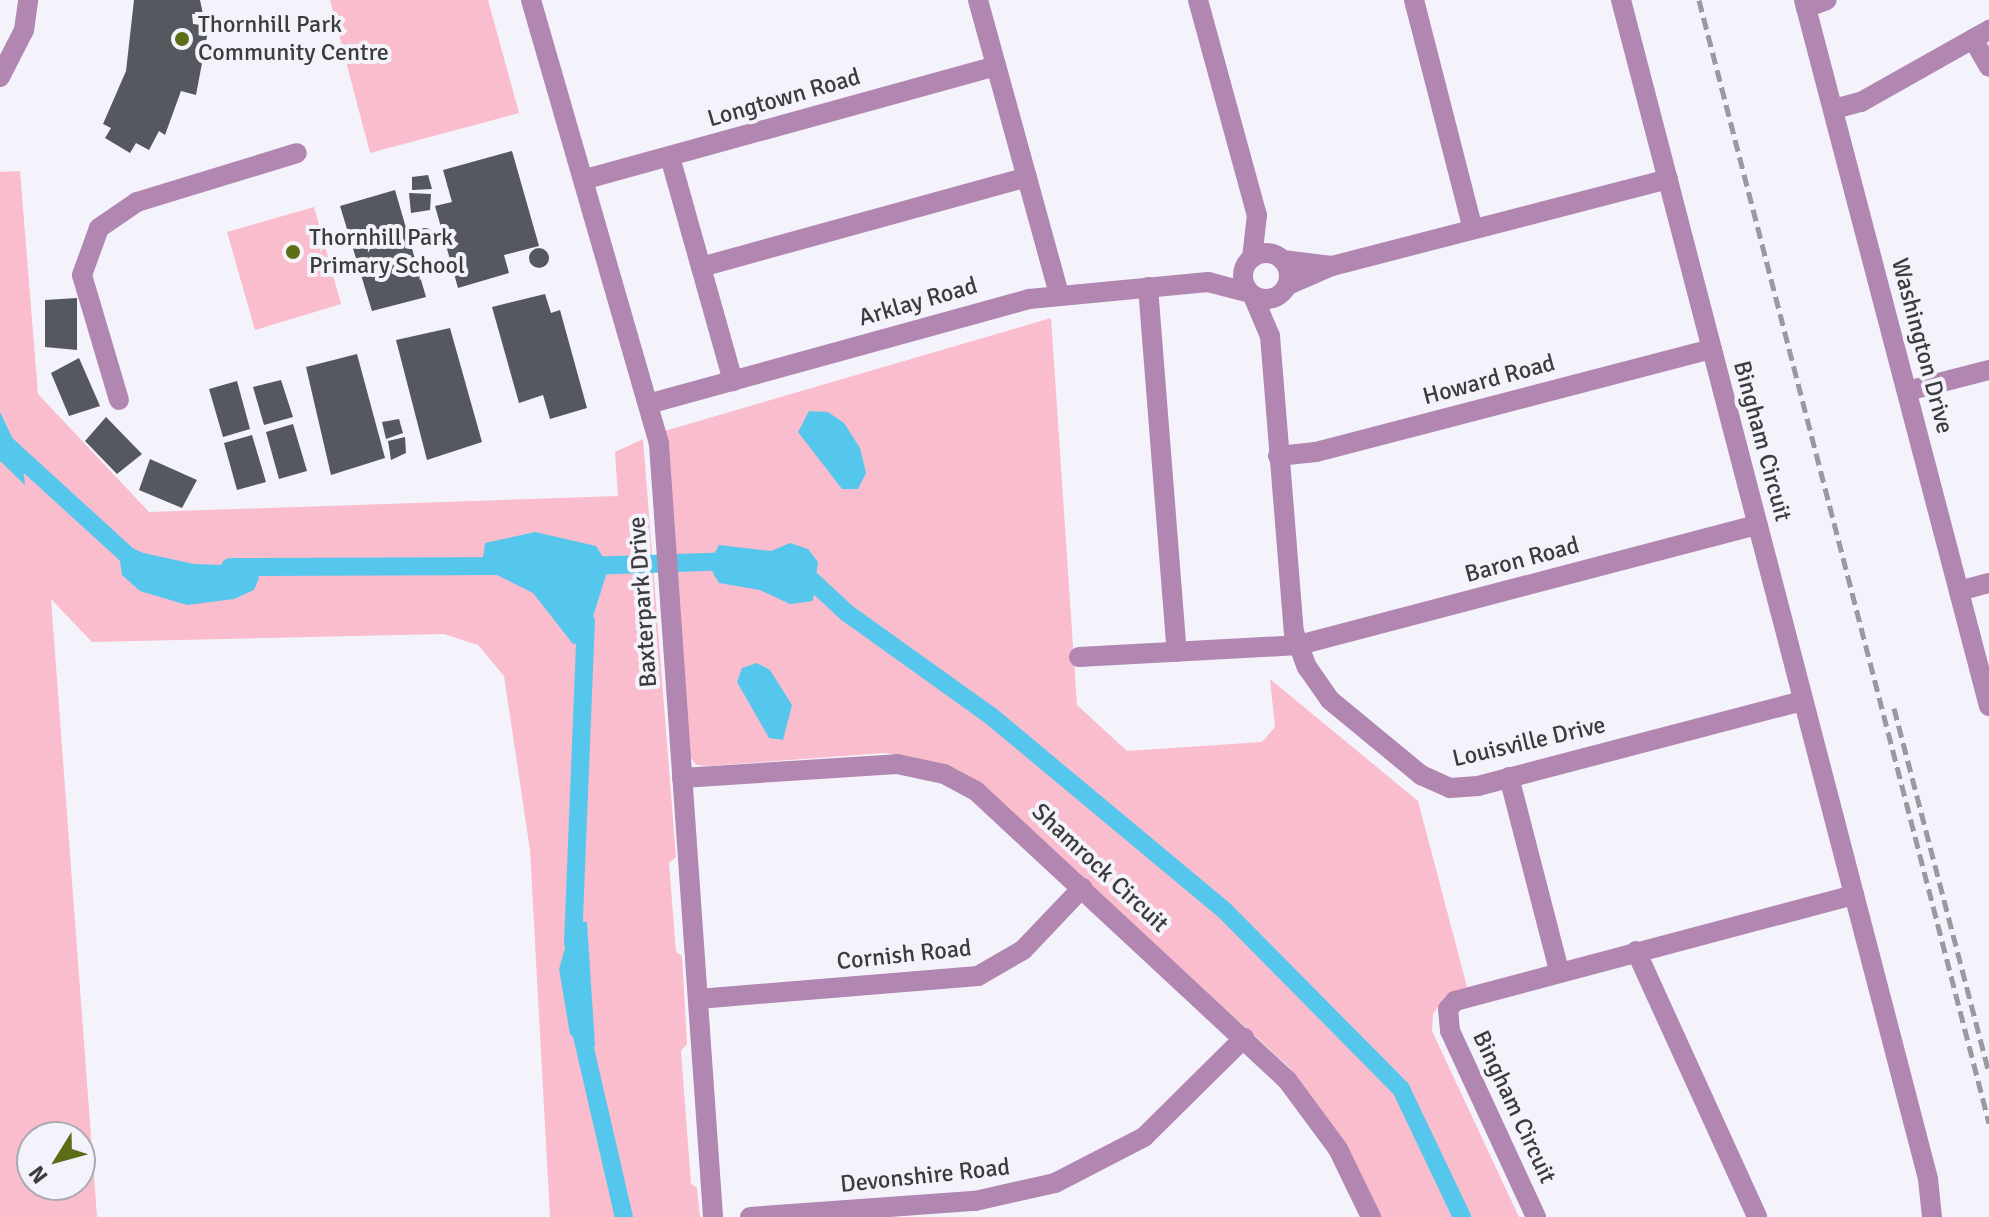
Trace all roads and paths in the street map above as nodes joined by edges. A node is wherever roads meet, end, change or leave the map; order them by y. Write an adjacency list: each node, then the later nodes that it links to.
1 (28, 0): 12 (street)
2 (531, 0): 17 (street, Baxterpark Drive)
3 (978, 0): 10 (street)
4 (1199, 0): 19 (street)
5 (1414, 0): 20 (street)
6 (1621, 0): 18 (street, Bingham Circuit)
7 (1827, 0): 8 (street)
8 (1805, 4): 13 (street, Washington Drive)
9 (1981, 34): 11 (street); 13 (street)
10 (996, 66): 15 (street, Longtown Road); 16 (street)
11 (1989, 67)
12 (0, 77)
13 (1834, 109): 34 (street, Washington Drive)
14 (297, 153): 35 (street)
15 (670, 157): 17 (street, Longtown Road); 24 (street)
16 (1027, 177): 24 (street); 28 (street)
17 (586, 179): 36 (street, Baxterpark Drive)
18 (1668, 179): 20 (street); 31 (street, Bingham Circuit)
19 (1257, 215): 21 (street); 22 (street)
20 (1473, 229): 23 (street)
21 (1281, 258): 22 (street); 23 (street); 27 (street)
22 (1248, 262): 25 (street, Arklay Road); 29 (street)
23 (1332, 266): 27 (street)
24 (701, 267): 33 (street)
25 (1208, 282): 26 (street, Arklay Road); 29 (street, Arklay Road)
26 (1148, 287): 28 (street, Arklay Road); 42 (street)
27 (1286, 289): 29 (street); 30 (street, Louisville Drive)
28 (1059, 294): 33 (street, Arklay Road)
29 (1252, 294): 30 (street, Louisville Drive)
30 (1270, 336): 37 (street, Louisville Drive)
31 (1712, 349): 37 (street, Howard Road); 38 (street, Bingham Circuit)
32 (1989, 370): 34 (street)
33 (733, 381): 36 (street, Arklay Road)
34 (1907, 391): 40 (street, Washington Drive)
35 (119, 400)
36 (648, 404): 47 (street, Baxterpark Drive)
37 (1278, 456): 41 (street, Louisville Drive)
38 (1758, 525): 41 (street, Baron Road); 44 (street, Bingham Circuit)
39 (1989, 583): 40 (street)
40 (1959, 591): 45 (street, Washington Drive)
41 (1299, 645): 42 (street, Baron Road); 46 (street, Louisville Drive)
42 (1177, 652): 43 (street, Baron Road)
43 (1079, 657)
44 (1803, 701): 46 (street, Louisville Drive); 49 (street, Bingham Circuit)
45 (1989, 706)
46 (1509, 777): 51 (street)
47 (682, 778): 48 (street, Shamrock Circuit); 52 (street, Baxterpark Drive)
48 (1082, 888): 52 (street, Cornish Road); 53 (street, Shamrock Circuit)
49 (1854, 895): 50 (street, Bingham Circuit); 60 (street, Bingham Circuit)
50 (1636, 951): 51 (street, Bingham Circuit); 59 (street)
51 (1559, 971): 58 (street, Bingham Circuit)
52 (698, 999): 55 (street, Baxterpark Drive)
53 (1244, 1038): 54 (street, Devonshire Road); 57 (street, Shamrock Circuit)
54 (933, 1211): 56 (street, Devonshire Road)
55 (713, 1217)
56 (750, 1217)
57 (1371, 1217)
58 (1536, 1217)
59 (1757, 1217)
60 (1932, 1217)

